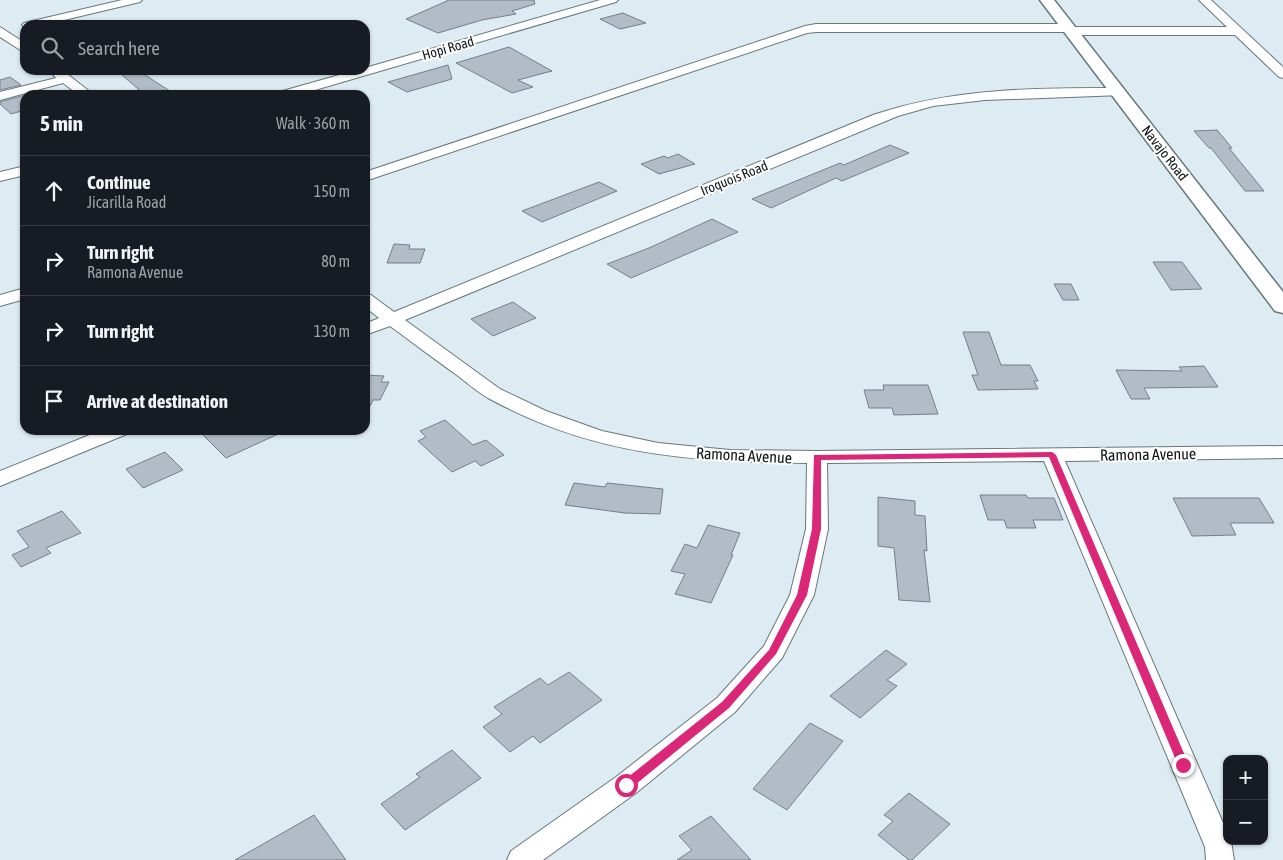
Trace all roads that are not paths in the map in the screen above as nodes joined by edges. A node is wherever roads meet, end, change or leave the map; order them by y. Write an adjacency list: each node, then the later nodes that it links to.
1 (136, 0): 5 (street)
2 (612, 0): 11 (street, Hopi Road)
3 (1047, 0): 7 (main road, Navajo Road)
4 (1205, 0): 9 (street)
5 (49, 20)
6 (20, 27): 8 (street)
7 (1070, 30): 9 (street); 20 (main road, Navajo Road); 23 (street)
8 (0, 31): 10 (street)
9 (1237, 31): 12 (street)
10 (20, 45)
11 (370, 70)
12 (1283, 74)
13 (60, 75): 15 (street)
14 (353, 75): 18 (street, Hopi Road)
15 (65, 79): 16 (street); 17 (street)
16 (23, 90)
17 (80, 90)
18 (301, 90)
19 (20, 91): 21 (street)
20 (1118, 92): 28 (main road, Navajo Road); 29 (street, Iroquois Road)
21 (0, 96)
22 (20, 171): 24 (street)
23 (370, 175)
24 (0, 177)
25 (20, 295): 26 (street)
26 (0, 301)
27 (370, 304): 29 (street, Ramona Avenue)
28 (1283, 306)
29 (392, 319): 30 (street, Iroquois Road); 34 (street, Ramona Avenue)
30 (370, 328)
31 (108, 435): 35 (street)
32 (1283, 452): 33 (street, Ramona Avenue)
33 (1052, 455): 34 (street, Ramona Avenue); 37 (street)
34 (817, 457): 36 (street)
35 (0, 479)
36 (521, 860)
37 (1220, 860)

